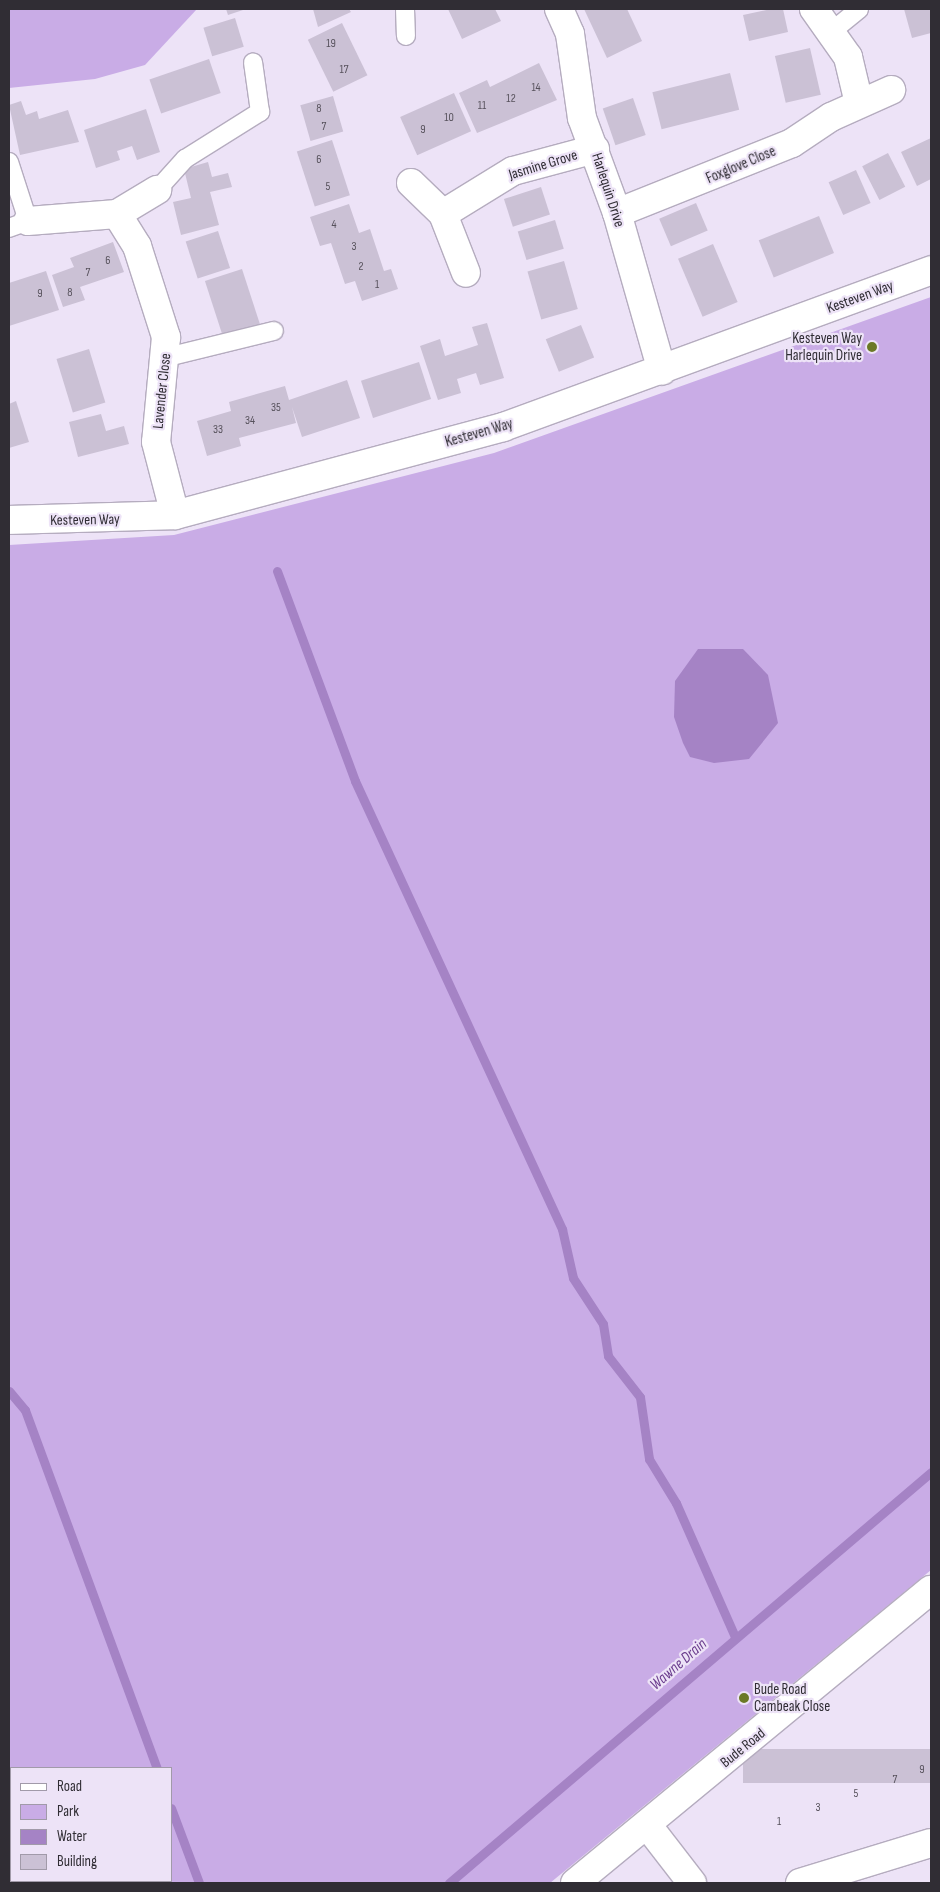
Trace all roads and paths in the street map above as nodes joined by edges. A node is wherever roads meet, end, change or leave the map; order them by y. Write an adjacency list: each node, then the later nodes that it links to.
1 (405, 9): 6 (lane)
2 (560, 9): 10 (street, Harlequin Drive)
3 (814, 9): 5 (street)
4 (859, 9): 5 (lane)
5 (831, 32): 9 (street)
6 (406, 36)
7 (253, 62): 13 (lane)
8 (892, 90): 9 (street, Foxglove Close)
9 (858, 103): 14 (street, Foxglove Close)
10 (594, 150): 14 (street, Harlequin Drive); 16 (street, Jasmine Grove)
11 (9, 162): 17 (lane)
12 (411, 183): 16 (street)
13 (157, 190): 15 (street)
14 (617, 213): 22 (street, Harlequin Drive)
15 (117, 214): 17 (street); 21 (street, Lavender Close)
16 (443, 214): 19 (street)
17 (18, 224)
18 (931, 270): 22 (street, Kesteven Way)
19 (466, 273)
20 (274, 331): 21 (lane)
21 (167, 357): 23 (street, Lavender Close)
22 (662, 371): 23 (street, Kesteven Way)
23 (175, 515): 24 (street, Kesteven Way)
24 (9, 520)
25 (931, 1590): 26 (street, Bude Road)
26 (648, 1826): 28 (street, Bude Road); 29 (street)
27 (931, 1843): 30 (street)
28 (575, 1883)
29 (692, 1883)
30 (800, 1883)

